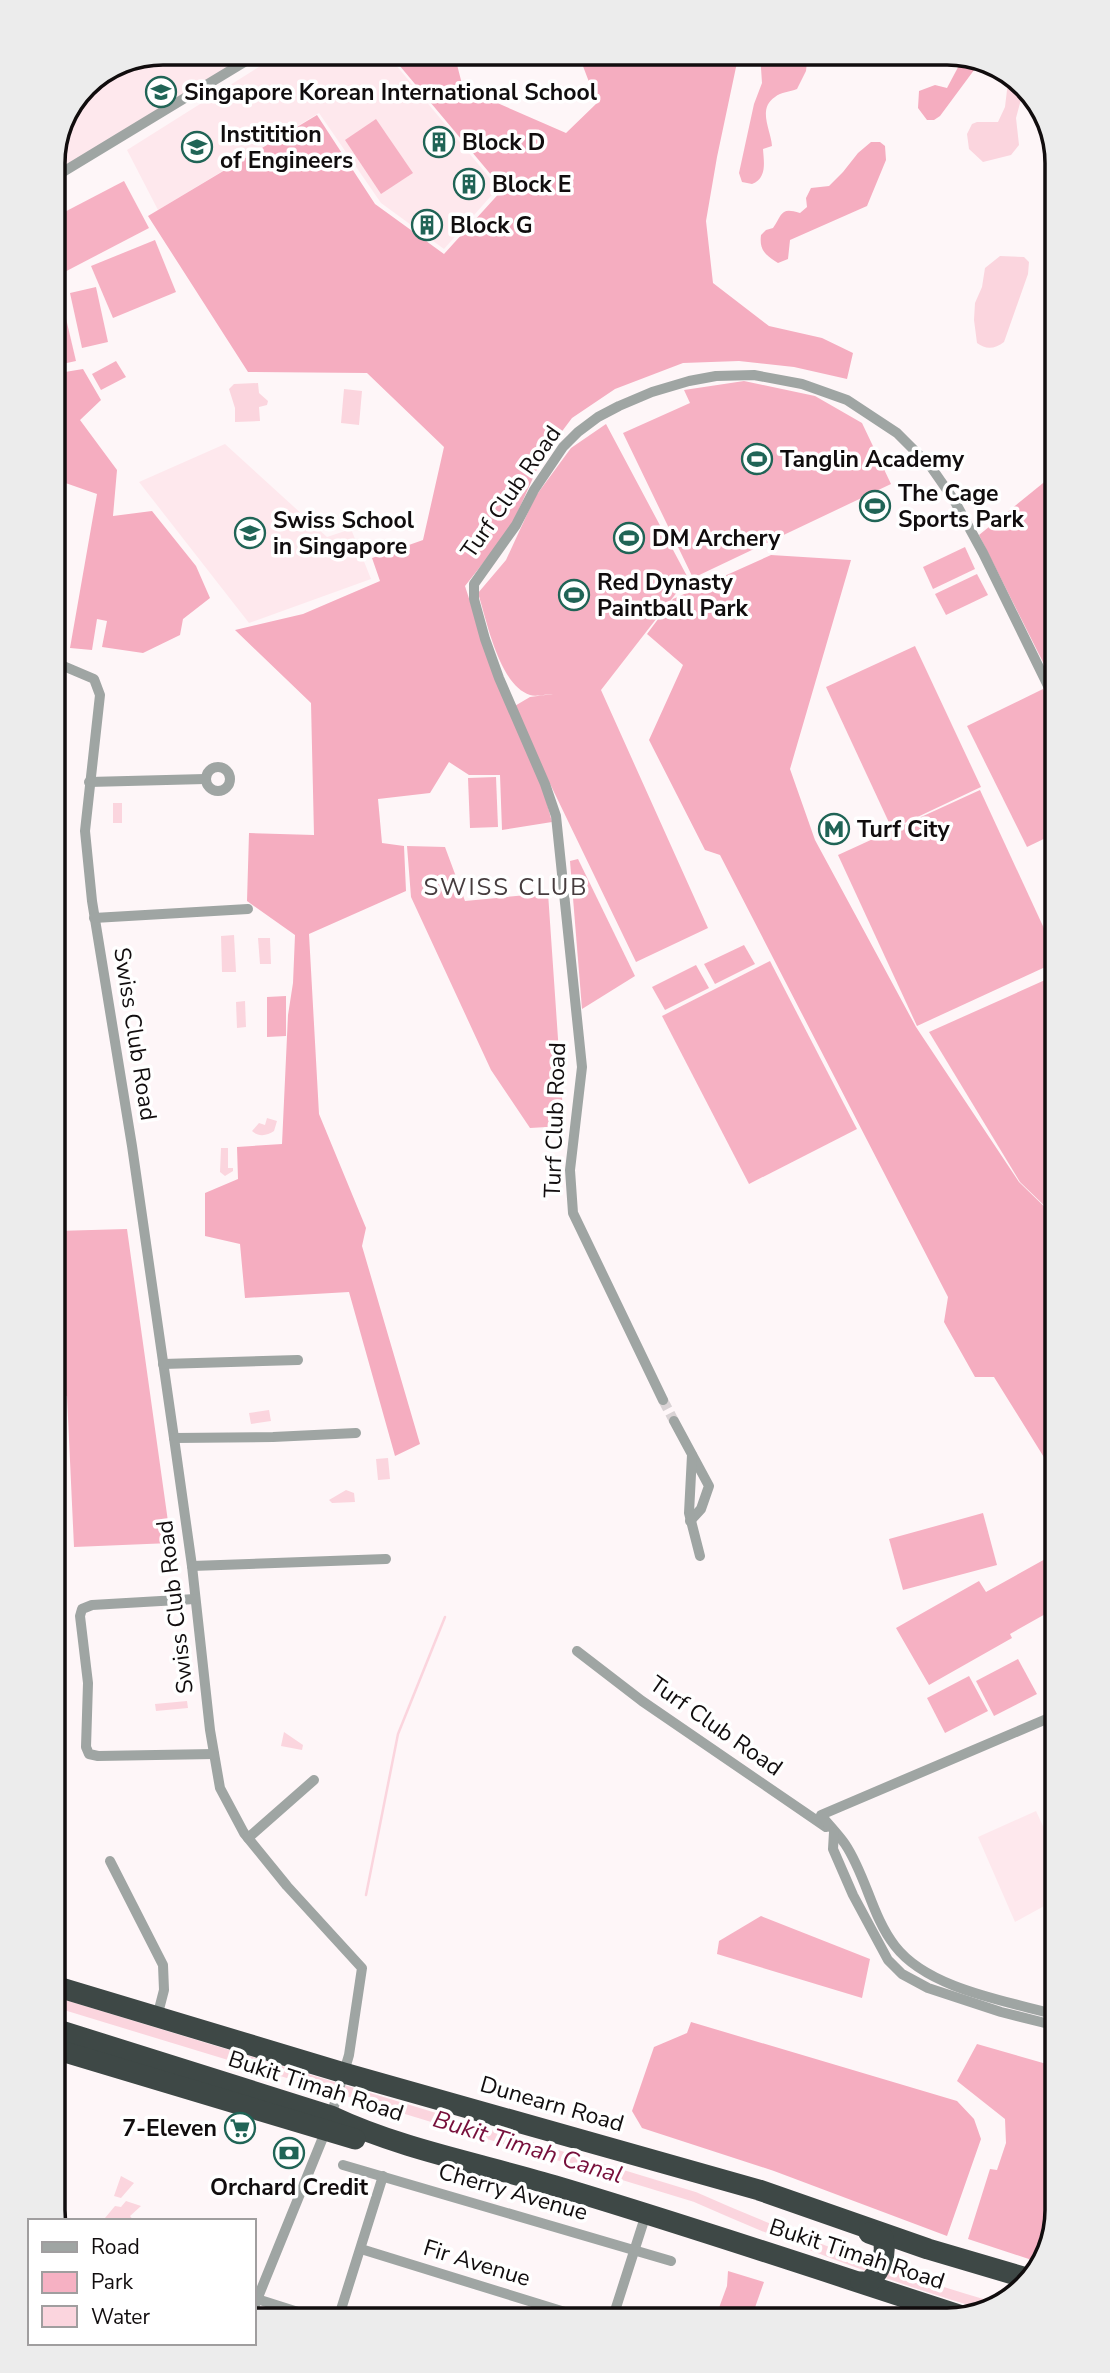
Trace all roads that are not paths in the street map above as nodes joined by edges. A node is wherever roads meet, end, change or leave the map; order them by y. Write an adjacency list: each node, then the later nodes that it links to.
1 (238, 65): 2 (street)
2 (65, 171)
3 (65, 667): 6 (street, Swiss Club Road)
4 (1045, 680): 11 (street, Turf Club Road)
5 (205, 779): 6 (street)
6 (89, 782): 8 (street, Swiss Club Road)
7 (248, 909): 8 (street, Swiss Club Road)
8 (94, 918): 10 (street, Swiss Club Road)
9 (298, 1360): 10 (street)
10 (163, 1364): 14 (street, Swiss Club Road)
11 (663, 1400)
12 (674, 1421): 15 (street)
13 (356, 1433): 14 (street)
14 (174, 1438): 21 (street, Swiss Club Road)
15 (692, 1454): 16 (street); 17 (street)
16 (705, 1479): 17 (street); 18 (street)
17 (690, 1494): 18 (street)
18 (690, 1521): 19 (street)
19 (700, 1556)
20 (386, 1559): 21 (street)
21 (192, 1566): 22 (street, Swiss Club Road)
22 (195, 1599): 25 (street, Swiss Club Road); 25 (street)
23 (577, 1651): 27 (street, Turf Club Road)
24 (1045, 1720): 27 (street)
25 (214, 1754): 28 (street, Swiss Club Road)
26 (314, 1780): 28 (street)
27 (834, 1832): 30 (street, Turf Club Road); 31 (street)
28 (248, 1838): 37 (street, Swiss Club Road)
29 (110, 1861): 34 (street)
30 (860, 1877): 31 (street); 33 (street, Turf Club Road)
31 (848, 1882): 35 (street)
32 (65, 1989): 34 (highway, Dunearn Road)
33 (1045, 2011)
34 (157, 2017): 37 (highway, Dunearn Road)
35 (1045, 2023)
36 (65, 2050): 38 (highway, Bukit Timah Road)
37 (343, 2078): 38 (street); 41 (highway, Dunearn Road)
38 (331, 2117): 42 (highway, Bukit Timah Road); 49 (street)
39 (343, 2165): 40 (street, Cherry Avenue)
40 (383, 2176): 43 (street); 44 (street, Cherry Avenue)
41 (759, 2190): 45 (highway, Dunearn Road); 47 (highway)
42 (646, 2214): 44 (street); 47 (highway, Bukit Timah Road)
43 (361, 2249): 52 (street); 53 (street, Fir Avenue)
44 (635, 2249): 46 (street, Cherry Avenue); 54 (street)
45 (928, 2249): 47 (highway); 48 (highway, Dunearn Road)
46 (671, 2261)
47 (884, 2275): 55 (highway, Bukit Timah Road)
48 (1020, 2276)
49 (256, 2301)
50 (256, 2303): 51 (street)
51 (275, 2308)
52 (342, 2308)
53 (552, 2308)
54 (616, 2308)
55 (930, 2308)

